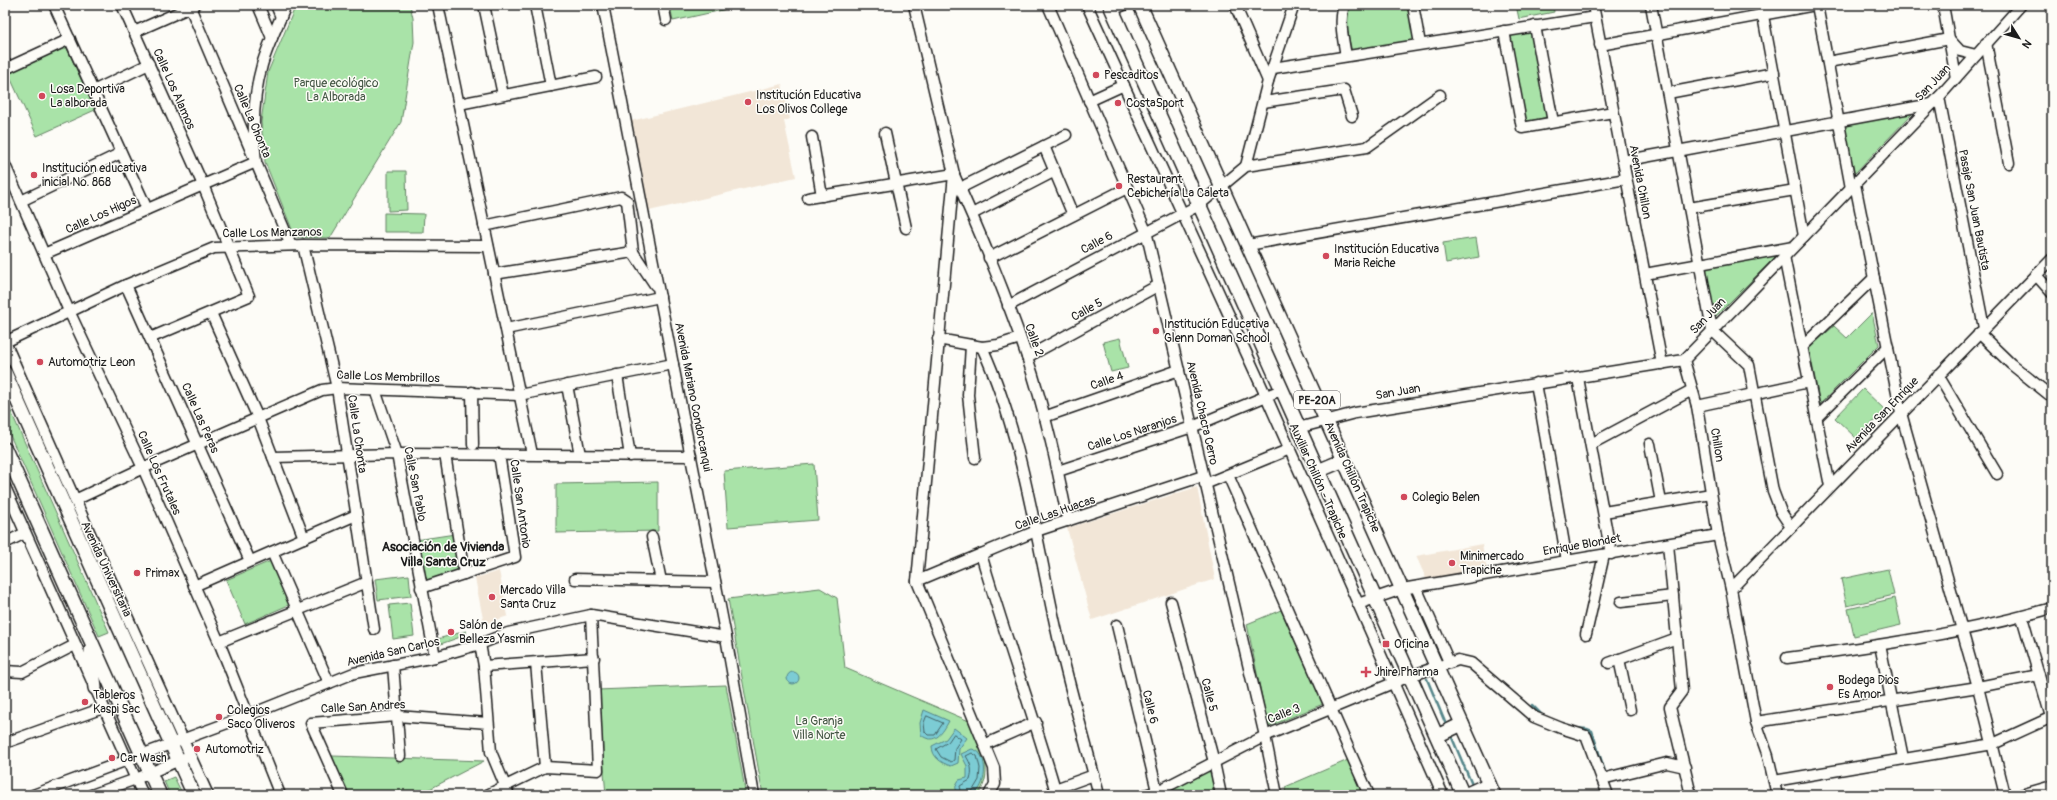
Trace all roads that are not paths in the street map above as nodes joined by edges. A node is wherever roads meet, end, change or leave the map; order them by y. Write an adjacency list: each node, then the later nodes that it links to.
1 (54, 5): 35 (street)
2 (122, 5): 32 (street, Calle Los Alamos)
3 (258, 5): 34 (street)
4 (276, 5): 27 (street)
5 (286, 5): 27 (street)
6 (438, 5): 59 (street)
7 (484, 5): 54 (street)
8 (535, 5): 51 (street)
9 (603, 5): 117 (street, Avenida Mariano Condorcanqui)
10 (664, 5): 29 (street)
11 (914, 5): 77 (street)
12 (1048, 5): 57 (street, Avenida Chacra Cerro)
13 (1087, 5): 50 (street, Auxiliar Chillón - Trapiche)
14 (1140, 5): 82 (main road, Avenida Chillón Trapiche / PE-20A)
15 (1235, 5): 49 (street)
16 (1294, 5): 44 (street)
17 (1344, 5): 41 (street)
18 (1413, 5): 38 (street)
19 (1593, 5): 28 (street, Avenida Chillon)
20 (1651, 5): 33 (street)
21 (1816, 5): 26 (street); 42 (street)
22 (1943, 5): 36 (street)
23 (2021, 5): 37 (street, San Juan)
24 (193, 6): 32 (street); 72 (street, Calle La Chonta)
25 (1115, 7): 89 (main road, PE-20A)
26 (1762, 10): 33 (street); 46 (street)
27 (281, 17): 34 (street)
28 (1595, 17): 30 (street); 39 (street, Avenida Chillon)
29 (666, 20)
30 (1535, 26): 31 (street); 63 (street)
31 (1504, 31): 38 (street); 63 (street)
32 (134, 32): 43 (street, Calle Los Alamos)
33 (1657, 35): 39 (street); 53 (street)
34 (272, 38): 72 (street)
35 (70, 39): 45 (street); 52 (street)
36 (1949, 39): 40 (street); 42 (street); 48 (street)
37 (1986, 43): 40 (street, San Juan); 73 (street)
38 (1420, 44): 41 (street)
39 (1600, 45): 60 (street, Avenida Chillon)
40 (1976, 55): 48 (street, San Juan)
41 (1346, 56): 44 (street)
42 (1828, 62): 62 (street)
43 (149, 64): 52 (street); 80 (street, Calle Los Alamos)
44 (1273, 68): 49 (street)
45 (5, 69)
46 (1774, 73): 53 (street); 64 (street)
47 (596, 77): 51 (street)
48 (1956, 78): 56 (street, San Juan)
49 (1268, 81): 58 (street)
50 (1124, 85): 57 (street); 93 (street, Auxiliar Chillón - Trapiche)
51 (551, 86): 54 (street)
52 (93, 91): 70 (street)
53 (1668, 93): 69 (street)
54 (503, 95): 59 (street)
55 (1440, 95): 75 (street)
56 (1935, 100): 62 (street); 83 (street, San Juan); 124 (street, Pasaje San Juan Bautista)
57 (1089, 101): 84 (street, Avenida Chacra Cerro)
58 (1263, 102): 61 (street); 75 (street)
59 (459, 104): 95 (street)
60 (1613, 112): 63 (street); 71 (street, Avenida Chillon)
61 (1352, 116)
62 (1839, 121): 64 (street); 83 (street)
63 (1553, 122)
64 (1785, 131): 69 (street); 85 (street)
65 (885, 133): 79 (street)
66 (1066, 135): 68 (street)
67 (812, 137): 86 (street)
68 (1044, 146): 76 (street); 81 (street)
69 (1679, 151): 71 (street); 90 (street)
70 (121, 153): 88 (street); 91 (street)
71 (1623, 161): 78 (street, Avenida Chillon)
72 (256, 162): 80 (street, Calle Los Higos); 99 (street, Calle La Chonta)
73 (2009, 163)
74 (5, 165): 88 (street, Calle Los Frutales)
75 (1246, 166): 82 (street, Calle 6)
76 (1054, 171): 92 (street); 94 (street)
77 (954, 174): 79 (street); 92 (street, Calle 2); 127 (street)
78 (1626, 179): 101 (street); 112 (street, Avenida Chillon)
79 (896, 183): 86 (street); 96 (street)
80 (203, 185): 91 (street, Calle Los Higos); 103 (street, Calle Los Alamos)
81 (966, 185)
82 (1221, 186): 89 (street, Calle 6); 101 (main road, Avenida Chillón Trapiche / PE-20A)
83 (1853, 186): 98 (street, San Juan); 114 (street)
84 (1127, 188): 94 (street); 97 (street, Avenida Chacra Cerro)
85 (1795, 190): 90 (street); 98 (street)
86 (822, 196): 87 (street)
87 (808, 198)
88 (21, 201): 106 (street, Calle Los Frutales)
89 (1199, 205): 93 (street, Calle 6); 147 (main road, PE-20A)
90 (1689, 208): 110 (street)
91 (147, 209): 106 (street, Calle Los Higos)
92 (972, 214): 108 (street, Calle 2)
93 (1182, 214): 97 (street, Calle 6); 151 (street, Auxiliar Chillón - Trapiche)
94 (1074, 215): 108 (street)
95 (484, 226): 102 (street); 105 (street)
96 (906, 228)
97 (1146, 232): 116 (street, Avenida Chacra Cerro); 119 (street, Calle 6)
98 (1804, 236): 104 (street, San Juan)
99 (290, 245): 100 (street, Calle Los Manzanos); 103 (street, Calle Los Manzanos)
100 (303, 245): 102 (street, Calle Los Manzanos); 145 (street, Calle La Chonta)
101 (1248, 245): 159 (main road, Avenida Chillón Trapiche / PE-20A)
102 (488, 246): 111 (street)
103 (229, 247): 115 (street, Calle Los Manzanos); 121 (street, Calle Los Alamos)
104 (1793, 247): 107 (street, San Juan); 110 (street)
105 (634, 252): 111 (street); 117 (street)
106 (44, 254): 120 (street, Calle Los Frutales)
107 (1784, 256): 123 (street, San Juan); 131 (street)
108 (989, 258): 119 (street, Calle 2)
109 (2052, 259): 113 (street, Avenida San Enrique)
110 (1700, 264): 112 (street); 123 (street)
111 (494, 274): 122 (street)
112 (1644, 274): 136 (street, Avenida Chillon)
113 (2036, 275): 118 (street); 124 (street, Avenida San Enrique)
114 (1874, 278): 131 (street); 132 (street)
115 (126, 285): 120 (street, Calle Los Manzanos); 125 (street, Calle Las Peras)
116 (1159, 286): 133 (street, Calle 5); 137 (street, Avenida Chacra Cerro)
117 (659, 293): 122 (street); 135 (street, Avenida Mariano Condorcanqui)
118 (2052, 293)
119 (1008, 306): 126 (street, Calle 2)
120 (69, 311): 128 (street, Calle Los Manzanos); 179 (street, Calle Los Frutales)
121 (211, 313): 125 (street); 157 (street)
122 (506, 329): 150 (street)
123 (1712, 330): 134 (street, San Juan); 152 (street)
124 (1982, 331): 140 (street, Avenida San Enrique); 153 (street)
125 (150, 338): 164 (street, Calle Las Peras)
126 (1020, 338): 130 (street); 133 (street, Calle 2)
127 (938, 339): 129 (street); 209 (street)
128 (5, 342): 188 (street, Avenida Universitaria)
129 (971, 345): 130 (street); 177 (street)
130 (982, 346): 194 (street)
131 (1802, 347): 142 (street)
132 (1888, 347): 155 (street); 158 (street)
133 (1028, 358): 156 (street, Calle 2)
134 (1684, 360): 136 (street, San Juan); 148 (street, Chillon)
135 (673, 364): 139 (street, Calle Los Membrillos); 175 (street, Avenida Mariano Condorcanqui)
136 (1662, 364): 141 (street, San Juan)
137 (1178, 370): 156 (street, Calle 4); 160 (street, Avenida Chacra Cerro)
138 (5, 373): 271 (main road, Avenida Universitaria)
139 (617, 375): 144 (street, Calle Los Membrillos); 174 (street)
140 (1938, 375): 155 (street, Avenida San Enrique); 182 (street)
141 (1578, 378): 143 (street, San Juan); 162 (street)
142 (1809, 382): 152 (street); 158 (street)
143 (1536, 383): 159 (street, San Juan); 204 (street)
144 (567, 385): 150 (street, Calle Los Membrillos); 173 (street)
145 (337, 388): 146 (street, Calle Los Membrillos); 157 (street, Calle Los Membrillos); 172 (street, Calle La Chonta)
146 (375, 390): 149 (street, Calle Los Membrillos); 168 (street, Calle San Pablo)
147 (1281, 390): 151 (street, Calle Los Naranjos); 161 (main road, PE-20A)
148 (1692, 390): 154 (street, Chillon); 162 (street)
149 (472, 392): 150 (street, Calle Los Membrillos); 165 (street)
150 (519, 395): 171 (street)
151 (1266, 396): 160 (street, Calle Los Naranjos); 167 (street, Auxiliar Chillón - Trapiche)
152 (1755, 396): 154 (street); 193 (street)
153 (2052, 397)
154 (1698, 406): 187 (street, Chillon)
155 (1901, 413): 185 (street, Avenida San Enrique); 228 (street)
156 (1044, 417): 180 (street, Calle 2)
157 (258, 418): 164 (street, Calle Los Membrillos); 176 (street)
158 (1816, 418): 185 (street)
159 (1326, 419): 161 (street, San Juan); 178 (main road, Avenida Chillón Trapiche / PE-20A)
160 (1192, 427): 180 (street, Calle Los Naranjos); 184 (street, Avenida Chacra Cerro)
161 (1298, 428): 181 (main road, PE-20A)
162 (1591, 444): 190 (street)
163 (1650, 444): 189 (street)
164 (198, 445): 179 (street, Calle Los Membrillos); 205 (street, Calle Las Peras)
165 (472, 445)
166 (5, 449): 232 (main road)
167 (1290, 449): 183 (street, Calle Las Huacas); 221 (street, Auxiliar Chillón - Trapiche)
168 (397, 454): 169 (street); 172 (street); 214 (street, Calle San Pablo)
169 (445, 454): 170 (street); 206 (street)
170 (499, 454): 171 (street); 206 (street, Calle San Antonio)
171 (532, 454): 173 (street)
172 (347, 455): 176 (street); 191 (street, Calle La Chonta)
173 (580, 455): 174 (street)
174 (630, 456): 175 (street)
175 (691, 456): 211 (street, Avenida Mariano Condorcanqui)
176 (273, 457): 198 (street)
177 (975, 458)
178 (1344, 460): 181 (main road); 216 (main road, Avenida Chillón Trapiche / PE-20A)
179 (143, 468): 188 (street, Calle Los Membrillos); 212 (street, Calle Los Frutales)
180 (1058, 471): 192 (street, Calle 2)
181 (1318, 471): 218 (main road, PE-20A)
182 (1997, 474)
183 (1228, 475): 184 (street, Calle Las Huacas); 256 (street)
184 (1204, 480): 192 (street, Calle Las Huacas); 265 (street, Avenida Chacra Cerro)
185 (1830, 486): 193 (street, Avenida San Enrique)
186 (5, 487): 195 (street)
187 (1711, 494): 189 (street); 196 (street, Chillon)
188 (75, 500): 267 (street, Avenida Universitaria)
189 (1661, 502): 190 (street)
190 (1604, 512): 203 (street)
191 (356, 515): 198 (street); 210 (street, Calle La Chonta)
192 (1068, 521): 194 (street, Calle Las Huacas)
193 (1791, 527): 215 (street, Avenida San Enrique)
194 (1036, 531): 202 (street, Calle Las Huacas); 282 (street)
195 (25, 533): 199 (street); 235 (street)
196 (1718, 535): 200 (street, Enrique Blondet); 215 (street, Chillon)
197 (652, 537): 208 (street)
198 (304, 538): 201 (street)
199 (5, 543)
200 (1668, 544): 203 (street, Enrique Blondet); 217 (street)
201 (272, 552): 205 (street); 223 (street)
202 (981, 554): 209 (street, Calle Las Huacas); 261 (street)
203 (1607, 554): 204 (street, Enrique Blondet); 229 (street)
204 (1567, 561): 213 (street, Enrique Blondet)
205 (250, 562): 212 (street)
206 (464, 574): 214 (street)
207 (575, 579): 208 (street)
208 (661, 581): 211 (street)
209 (917, 581): 269 (street)
210 (367, 582): 223 (street); 227 (street, Calle La Chonta)
211 (715, 582): 230 (street, Avenida Mariano Condorcanqui)
212 (194, 586): 233 (street, Calle Los Frutales)
213 (1416, 587): 216 (street, Enrique Blondet); 241 (street)
214 (421, 588): 237 (street, Calle San Pablo)
215 (1731, 589): 262 (street, Chillon)
216 (1402, 590): 218 (street, Enrique Blondet); 246 (main road, Avenida Chillón Trapiche / PE-20A)
217 (1673, 596): 220 (street); 231 (street)
218 (1374, 597): 221 (street, Enrique Blondet); 249 (main road, PE-20A)
219 (1171, 602): 278 (street, Calle 5)
220 (1621, 602)
221 (1358, 604): 251 (street, Auxiliar Chillón - Trapiche)
222 (2052, 608): 225 (street)
223 (297, 610): 233 (street); 250 (street)
224 (592, 615): 230 (street, Avenida San Carlos); 234 (street, Avenida San Carlos); 238 (street)
225 (2022, 617): 228 (street); 248 (street)
226 (1117, 625): 289 (street, Calle 6)
227 (374, 629)
228 (1962, 631): 236 (street); 252 (street)
229 (1586, 634)
230 (726, 637): 299 (street, Avenida Mariano Condorcanqui)
231 (1677, 638): 240 (street); 280 (street)
232 (89, 639): 253 (main road); 273 (main road)
233 (218, 642): 258 (street, Calle Los Frutales)
234 (480, 644): 237 (street, Avenida San Carlos); 245 (street)
235 (75, 645): 247 (street); 253 (street)
236 (1880, 645): 239 (street); 254 (street)
237 (435, 657): 244 (street, Avenida San Carlos)
238 (594, 658): 242 (street); 279 (street)
239 (1787, 658)
240 (1619, 659): 243 (street); 257 (street)
241 (1449, 662): 246 (street, Calle 3); 284 (street, Calle 3)
242 (536, 663): 245 (street); 279 (street)
243 (1608, 663)
244 (394, 665): 250 (street, Avenida San Carlos); 259 (street)
245 (484, 666): 263 (street)
246 (1436, 666): 249 (street, Calle 3); 264 (main road, Avenida Chillón Trapiche / PE-20A)
247 (6, 669)
248 (2039, 674): 252 (street); 260 (street)
249 (1410, 676): 251 (street, Calle 3); 266 (main road, PE-20A)
250 (329, 683): 258 (street, Avenida San Carlos)
251 (1392, 683): 256 (street, Calle 3); 306 (street, Auxiliar Chillón - Trapiche)
252 (1978, 687): 254 (street); 270 (street)
253 (95, 688): 255 (street)
254 (1891, 701): 262 (street); 275 (street)
255 (103, 708): 268 (street); 276 (street)
256 (1332, 709): 265 (street, Calle 3); 305 (street)
257 (1630, 710)
258 (249, 716): 267 (street, Avenida San Carlos); 296 (street, Calle Los Frutales)
259 (397, 716): 263 (street, Calle San Andres); 274 (street); 297 (street, Calle San Andres)
260 (2052, 717): 270 (street)
261 (1036, 722): 269 (street); 282 (street)
262 (1756, 722): 285 (street, Chillon)
263 (488, 723): 287 (street)
264 (1462, 724): 266 (main road); 288 (main road, Avenida Chillón Trapiche / PE-20A)
265 (1265, 736): 278 (street, Calle 3); 304 (street, Avenida Chacra Cerro)
266 (1436, 736): 307 (main road, PE-20A)
267 (184, 740): 271 (street, Avenida San Carlos); 272 (street, Avenida Universitaria)
268 (5, 743)
269 (986, 744): 300 (street)
270 (1993, 744): 275 (street); 311 (street)
271 (171, 745): 273 (street, Avenida San Carlos); 277 (main road, Avenida Universitaria)
272 (190, 755): 277 (street); 295 (street, Avenida Universitaria)
273 (142, 756): 276 (street, Avenida San Carlos); 281 (main road)
274 (400, 756)
275 (1903, 758): 285 (street)
276 (128, 761): 283 (street); 290 (street, Avenida San Carlos)
277 (178, 761): 281 (street); 294 (main road, Avenida Universitaria)
278 (1214, 762): 289 (street, Calle 3); 303 (street, Calle 5)
279 (545, 767): 287 (street)
280 (1685, 767): 284 (street); 309 (street)
281 (150, 773): 283 (street); 293 (main road)
282 (1094, 776): 301 (street)
283 (136, 779): 291 (street); 292 (street)
284 (1602, 779): 308 (street, Calle 3)
285 (1774, 781): 310 (street, Chillon)
286 (2052, 786): 312 (street)
287 (507, 790): 298 (street)
288 (1492, 790): 307 (main road)
289 (1158, 793): 302 (street, Calle 3)
290 (33, 795)
291 (91, 795)
292 (143, 795)
293 (160, 795)
294 (194, 795)
295 (208, 795)
296 (280, 795)
297 (343, 795)
298 (487, 795)
299 (754, 795)
300 (990, 795)
301 (1099, 795)
302 (1145, 795)
303 (1221, 795)
304 (1277, 795)
305 (1369, 795)
306 (1443, 795)
307 (1464, 795)
308 (1608, 795)
309 (1691, 795)
310 (1777, 795)
311 (2005, 795)
312 (2021, 795)

